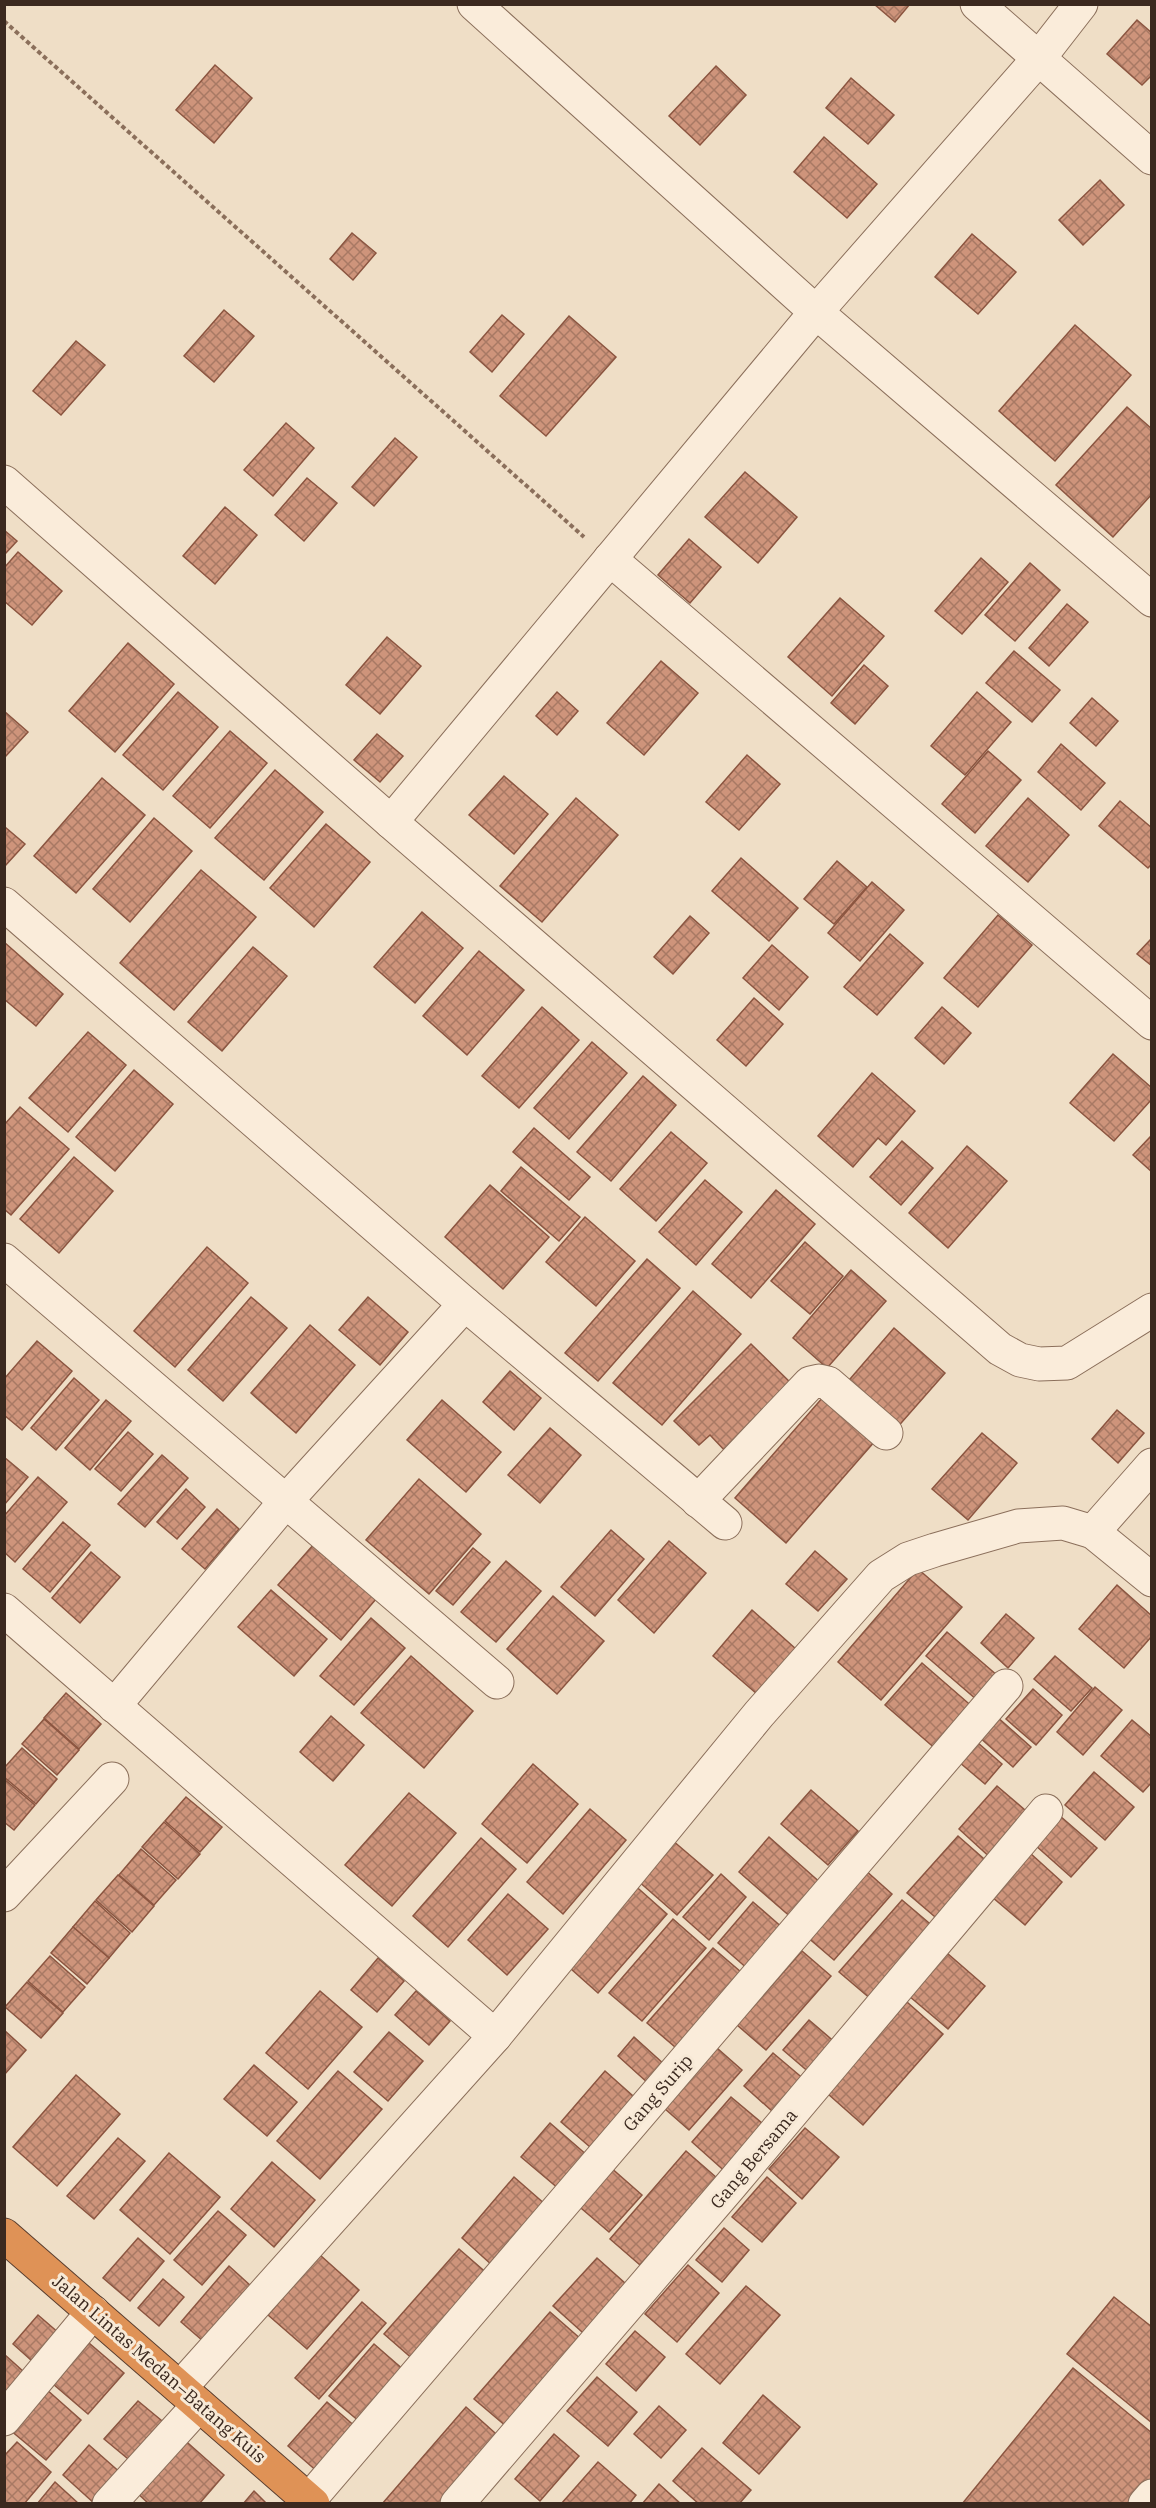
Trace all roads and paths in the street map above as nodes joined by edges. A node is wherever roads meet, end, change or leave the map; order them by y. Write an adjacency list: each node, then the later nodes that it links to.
1 (474, 4): 7 (street)
2 (977, 4): 5 (street)
3 (1081, 4): 5 (street)
4 (4, 21): 9 (path)
5 (1039, 58): 6 (street); 7 (street)
6 (1152, 158)
7 (816, 312): 9 (street); 10 (street)
8 (4, 482): 11 (street)
9 (610, 559): 11 (street); 13 (street)
10 (1152, 600)
11 (391, 822): 16 (street)
12 (4, 904): 15 (street)
13 (1152, 1023)
14 (4, 1260): 20 (street)
15 (465, 1304): 19 (street); 20 (street)
16 (1152, 1310)
17 (886, 1433): 19 (street)
18 (1152, 1465): 22 (street)
19 (698, 1501): 21 (street)
20 (285, 1502): 25 (street); 27 (street)
21 (725, 1523)
22 (1092, 1532): 23 (street); 31 (street)
23 (1152, 1580)
24 (4, 1610): 27 (street)
25 (497, 1682)
26 (1006, 1686): 37 (street, Gang Surip)
27 (114, 1706): 31 (street)
28 (112, 1779): 30 (street)
29 (1046, 1811): 39 (street, Gang Bersama)
30 (4, 1895)
31 (495, 2036): 34 (street)
32 (4, 2235): 33 (highway, Jalan Lintas Medan–Batang Kuis)
33 (93, 2312): 34 (highway, Jalan Lintas Medan–Batang Kuis); 35 (street)
34 (189, 2397): 37 (highway, Jalan Lintas Medan–Batang Kuis); 38 (street)
35 (4, 2419)
36 (1152, 2496): 40 (street)
37 (311, 2502)
38 (109, 2504)
39 (457, 2504)
40 (1145, 2504)

